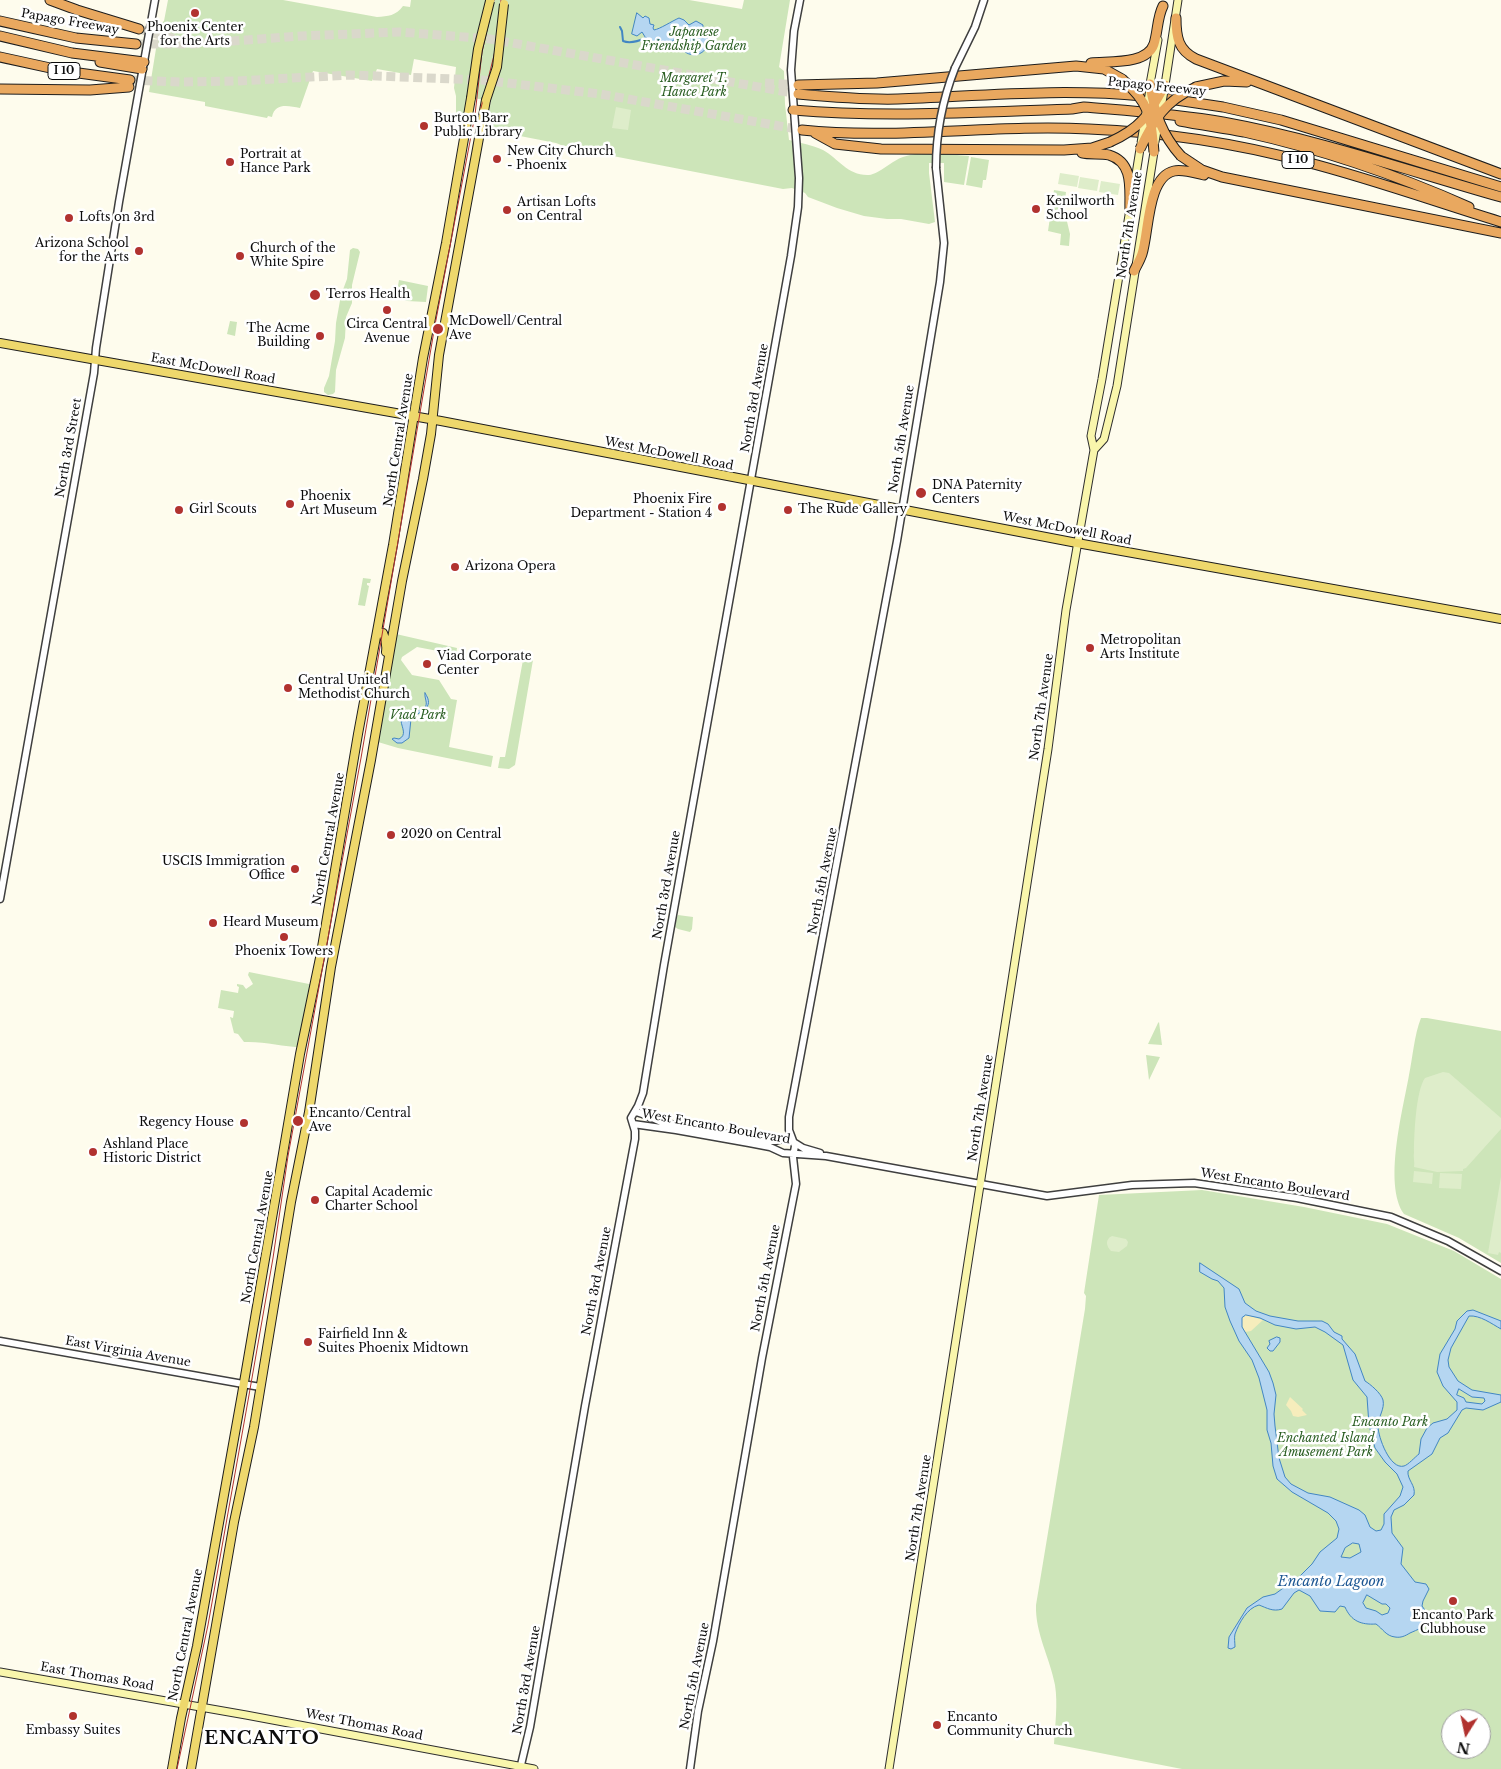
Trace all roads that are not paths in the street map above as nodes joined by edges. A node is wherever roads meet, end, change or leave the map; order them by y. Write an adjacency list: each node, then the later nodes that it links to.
1 (50, 0): 11 (highway)
2 (154, 0): 16 (street, North 3rd Street)
3 (800, 0): 23 (street, North 3rd Avenue)
4 (984, 0): 24 (street, North 5th Avenue, bridge)
5 (1178, 0): 9 (main road)
6 (490, 1): 39 (main road, North Central Avenue, bridge)
7 (505, 2): 40 (main road, North Central Avenue, bridge)
8 (1164, 3): 17 (highway); 18 (main road)
9 (1176, 18): 19 (main road); 21 (highway)
10 (0, 21): 14 (highway, Papago Freeway)
11 (139, 29)
12 (0, 36): 16 (highway)
13 (0, 40): 16 (highway)
14 (136, 44)
15 (0, 56): 20 (highway, I 10)
16 (143, 65): 38 (street, North 3rd Street)
17 (1076, 66): 25 (highway, bridge); 31 (highway, Papago Freeway)
18 (1150, 84): 25 (highway, bridge)
19 (1165, 85): 25 (highway, bridge)
20 (0, 89)
21 (1276, 90): 25 (highway, bridge); 29 (highway)
22 (1072, 109): 24 (highway); 32 (highway); 34 (highway)
23 (797, 110): 24 (highway); 42 (street, North 3rd Avenue)
24 (941, 113): 43 (street, North 5th Avenue, bridge)
25 (1153, 115): 26 (highway, bridge); 27 (highway, bridge); 28 (highway, bridge); 30 (highway, bridge)
26 (1140, 149): 33 (main road, North 7th Avenue)
27 (1064, 150): 33 (highway); 34 (highway, I 10)
28 (1154, 152): 36 (main road, North 7th Avenue)
29 (1501, 174)
30 (1222, 177): 35 (highway); 36 (highway)
31 (1501, 187)
32 (1501, 197)
33 (1130, 212): 41 (main road, North 7th Avenue)
34 (1501, 221)
35 (1501, 233)
36 (1134, 271): 41 (main road, North 7th Avenue)
37 (0, 343): 38 (main road, East McDowell Road)
38 (94, 360): 39 (main road, East McDowell Road); 48 (street, North 3rd Street)
39 (414, 416): 40 (main road, East McDowell Road); 46 (main road, North Central Avenue)
40 (427, 419): 42 (main road, West McDowell Road); 47 (main road, North Central Avenue)
41 (1094, 450): 44 (main road, North 7th Avenue)
42 (752, 481): 43 (main road, West McDowell Road); 49 (street, North 3rd Avenue)
43 (902, 509): 44 (main road, West McDowell Road); 51 (street, North 5th Avenue)
44 (1077, 543): 45 (main road, West McDowell Road); 56 (main road, North 7th Avenue)
45 (1501, 619)
46 (378, 632): 47 (main road); 59 (main road, North Central Avenue)
47 (382, 693): 59 (main road, North Central Avenue)
48 (0, 898)
49 (635, 1112): 50 (street, North 3rd Avenue); 51 (street, West Encanto Boulevard)
50 (632, 1124): 52 (street, West Encanto Boulevard); 63 (street, North 3rd Avenue)
51 (794, 1141): 52 (street, North 5th Avenue); 54 (street, West Encanto Boulevard)
52 (794, 1152): 53 (street, West Encanto Boulevard); 55 (street, North 5th Avenue)
53 (810, 1154): 54 (street, West Encanto Boulevard); 55 (street)
54 (826, 1156): 56 (street, West Encanto Boulevard)
55 (795, 1171): 67 (street, North 5th Avenue)
56 (980, 1184): 57 (street, West Encanto Boulevard); 68 (main road, North 7th Avenue)
57 (1501, 1271)
58 (0, 1340): 59 (street, East Virginia Avenue)
59 (252, 1386): 61 (main road, North Central Avenue); 62 (main road, North Central Avenue)
60 (0, 1672): 61 (main road, East Thomas Road)
61 (187, 1704): 62 (main road, West Thomas Road); 64 (main road, North Central Avenue)
62 (202, 1707): 63 (main road, West Thomas Road); 65 (main road, North Central Avenue)
63 (522, 1768): 66 (main road, West Thomas Road)
64 (172, 1769)
65 (191, 1769)
66 (534, 1769)
67 (690, 1769)
68 (889, 1769)

